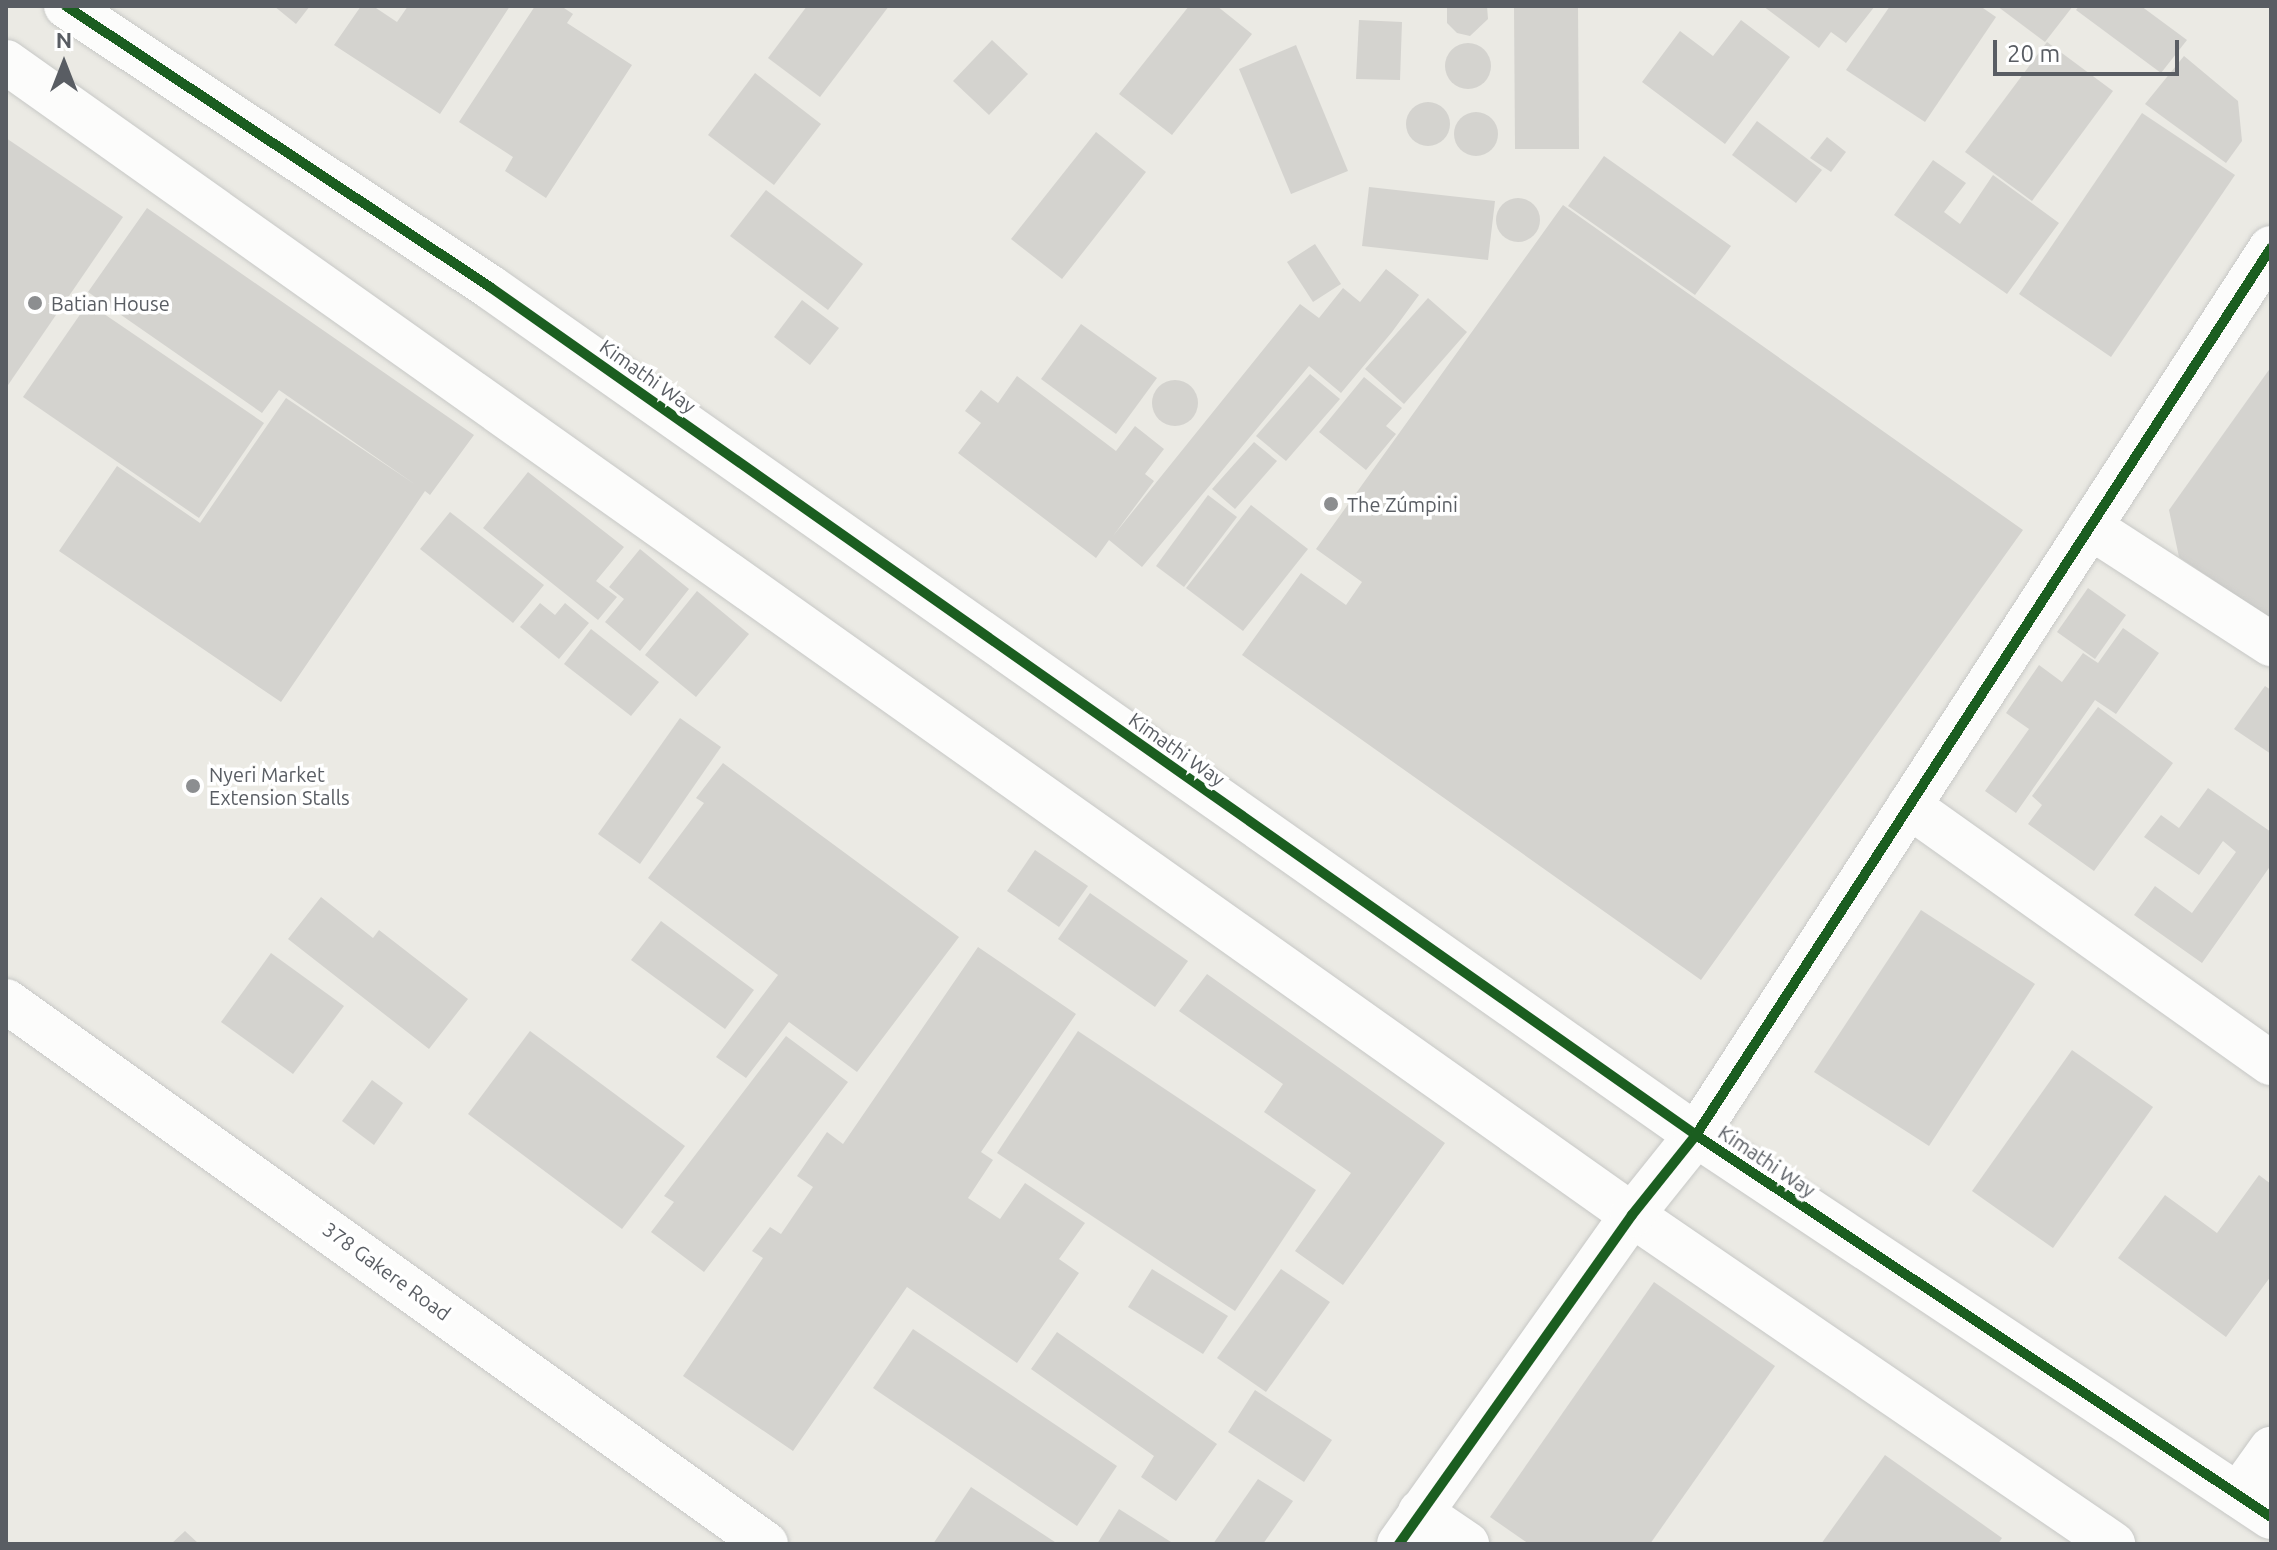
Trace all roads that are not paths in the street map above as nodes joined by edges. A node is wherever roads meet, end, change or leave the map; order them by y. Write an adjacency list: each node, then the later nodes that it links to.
1 (66, 6): 9 (street, Kimathi Way)
2 (6, 62): 10 (street)
3 (2271, 248): 4 (street)
4 (2090, 527): 5 (street); 6 (street)
5 (2271, 644)
6 (1909, 806): 8 (street); 9 (street)
7 (6, 1001): 14 (street, 378 Gakere Road)
8 (2271, 1063)
9 (1696, 1135): 10 (street); 12 (street, Kimathi Way)
10 (1632, 1215): 13 (street); 16 (street)
11 (2271, 1449): 12 (street)
12 (2255, 1506)
13 (1410, 1528): 15 (street)
14 (766, 1544)
15 (1467, 1544)
16 (2113, 1544)

